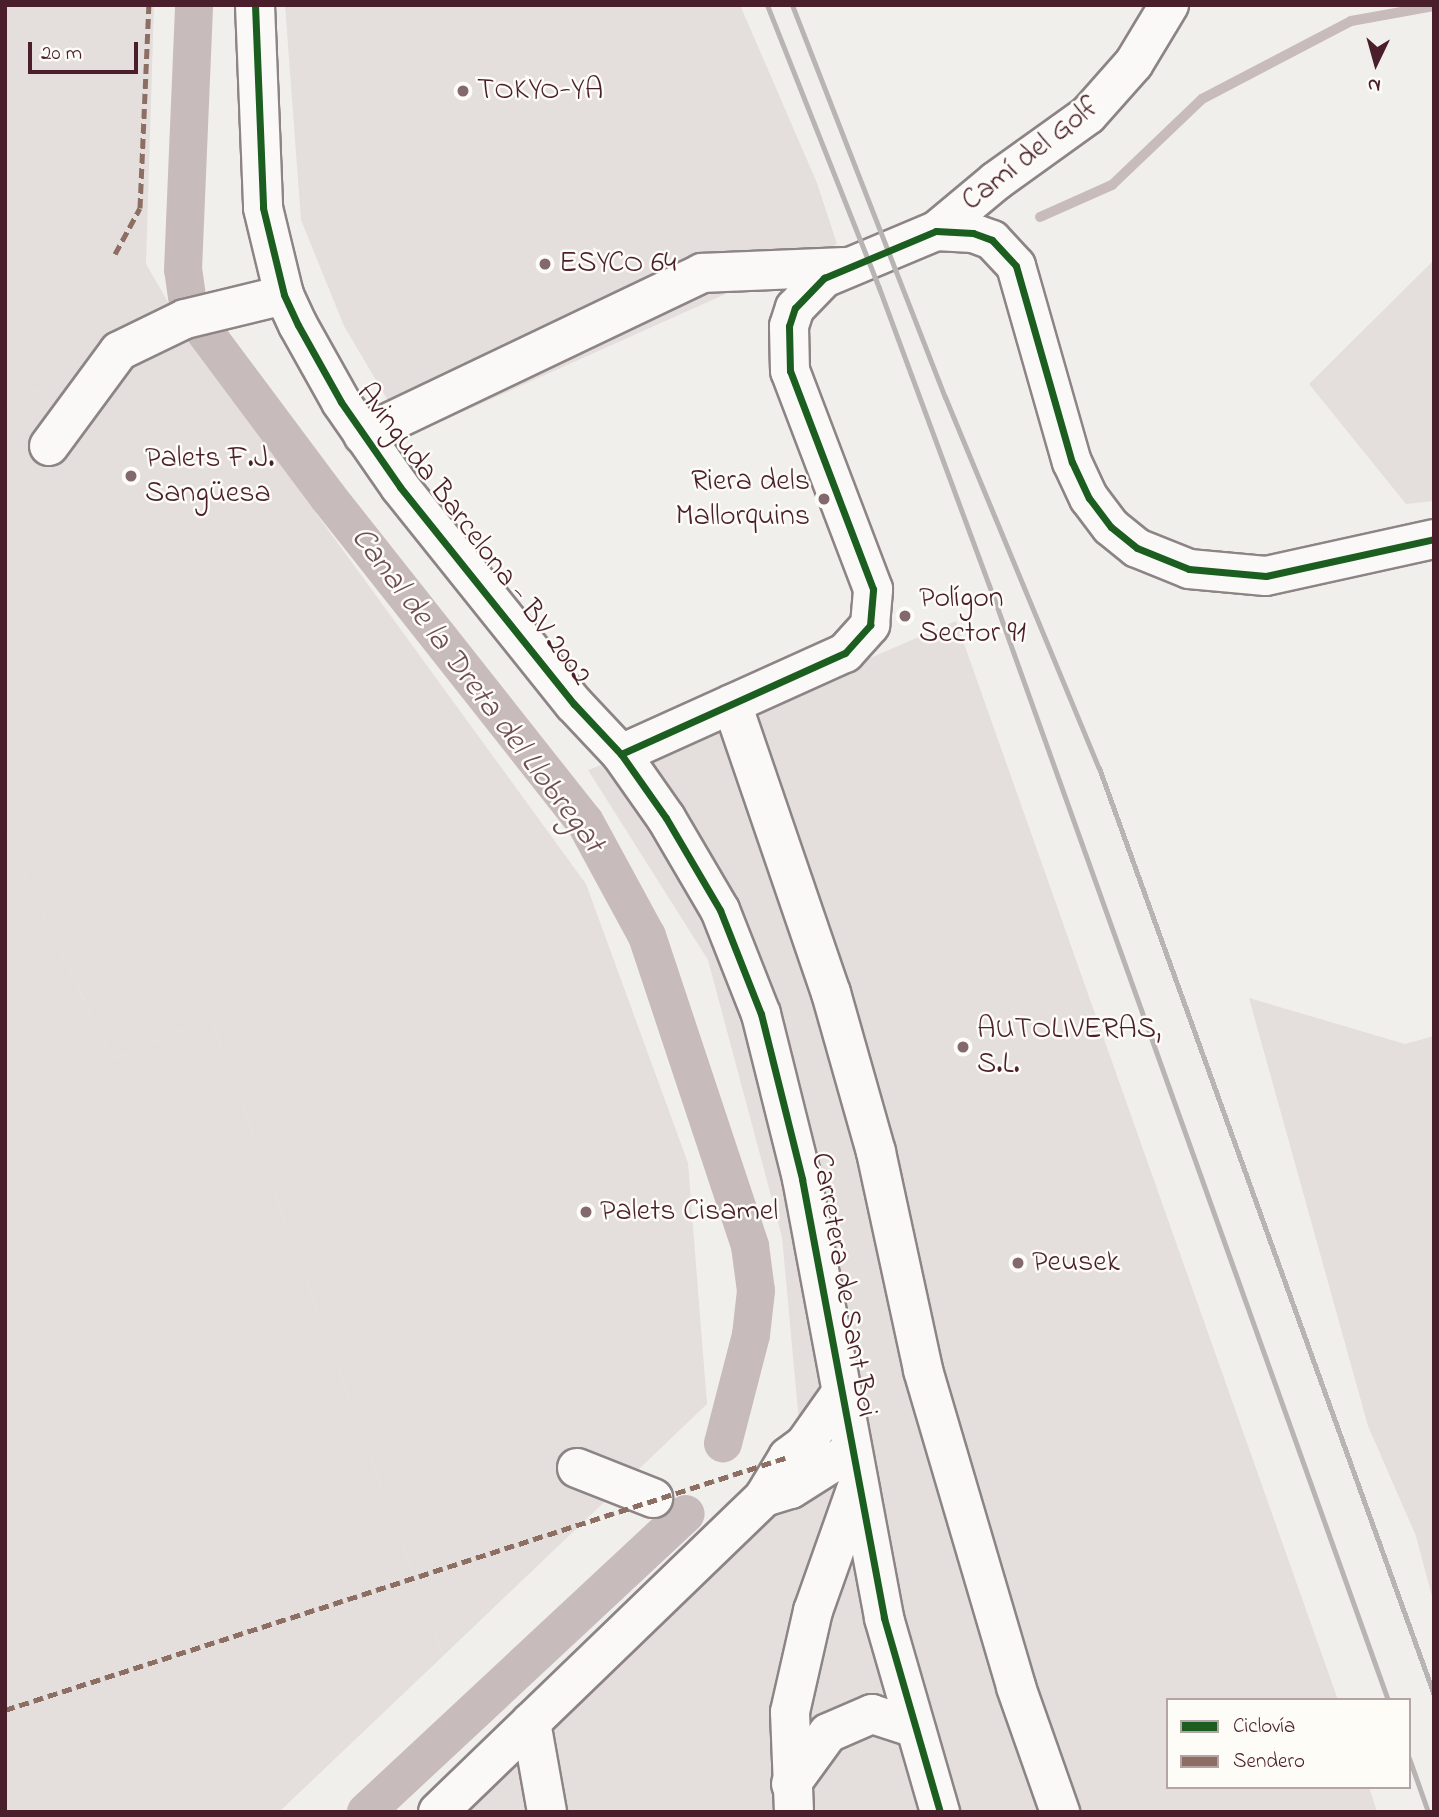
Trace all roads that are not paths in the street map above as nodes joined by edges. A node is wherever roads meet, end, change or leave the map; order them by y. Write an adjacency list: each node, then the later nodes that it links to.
1 (255, 5): 5 (street, Avinguda Barcelona - BV 2002)
2 (1170, 5): 3 (street, Camí del Golf)
3 (936, 231): 4 (street); 8 (street)
4 (844, 267): 6 (street); 9 (street)
5 (284, 295): 6 (street, Avinguda Barcelona - BV 2002); 7 (street)
6 (363, 435): 10 (street, Avinguda Barcelona - BV 2002)
7 (49, 446)
8 (1434, 539)
9 (732, 704): 10 (street); 23 (street)
10 (621, 754): 11 (street, Carretera de Sant Boi)
11 (839, 1396): 13 (street, Carretera de Sant Boi); 14 (street)
12 (577, 1468): 15 (street)
13 (854, 1469): 14 (street); 16 (street); 18 (street, Carretera de Sant Boi)
14 (778, 1493): 16 (street); 17 (street)
15 (653, 1498)
16 (831, 1552): 19 (street)
17 (531, 1722): 20 (street); 21 (street)
18 (912, 1727): 19 (street); 22 (street, Carretera de Sant Boi)
19 (792, 1798)
20 (438, 1812)
21 (547, 1812)
22 (940, 1812)
23 (1060, 1812)

